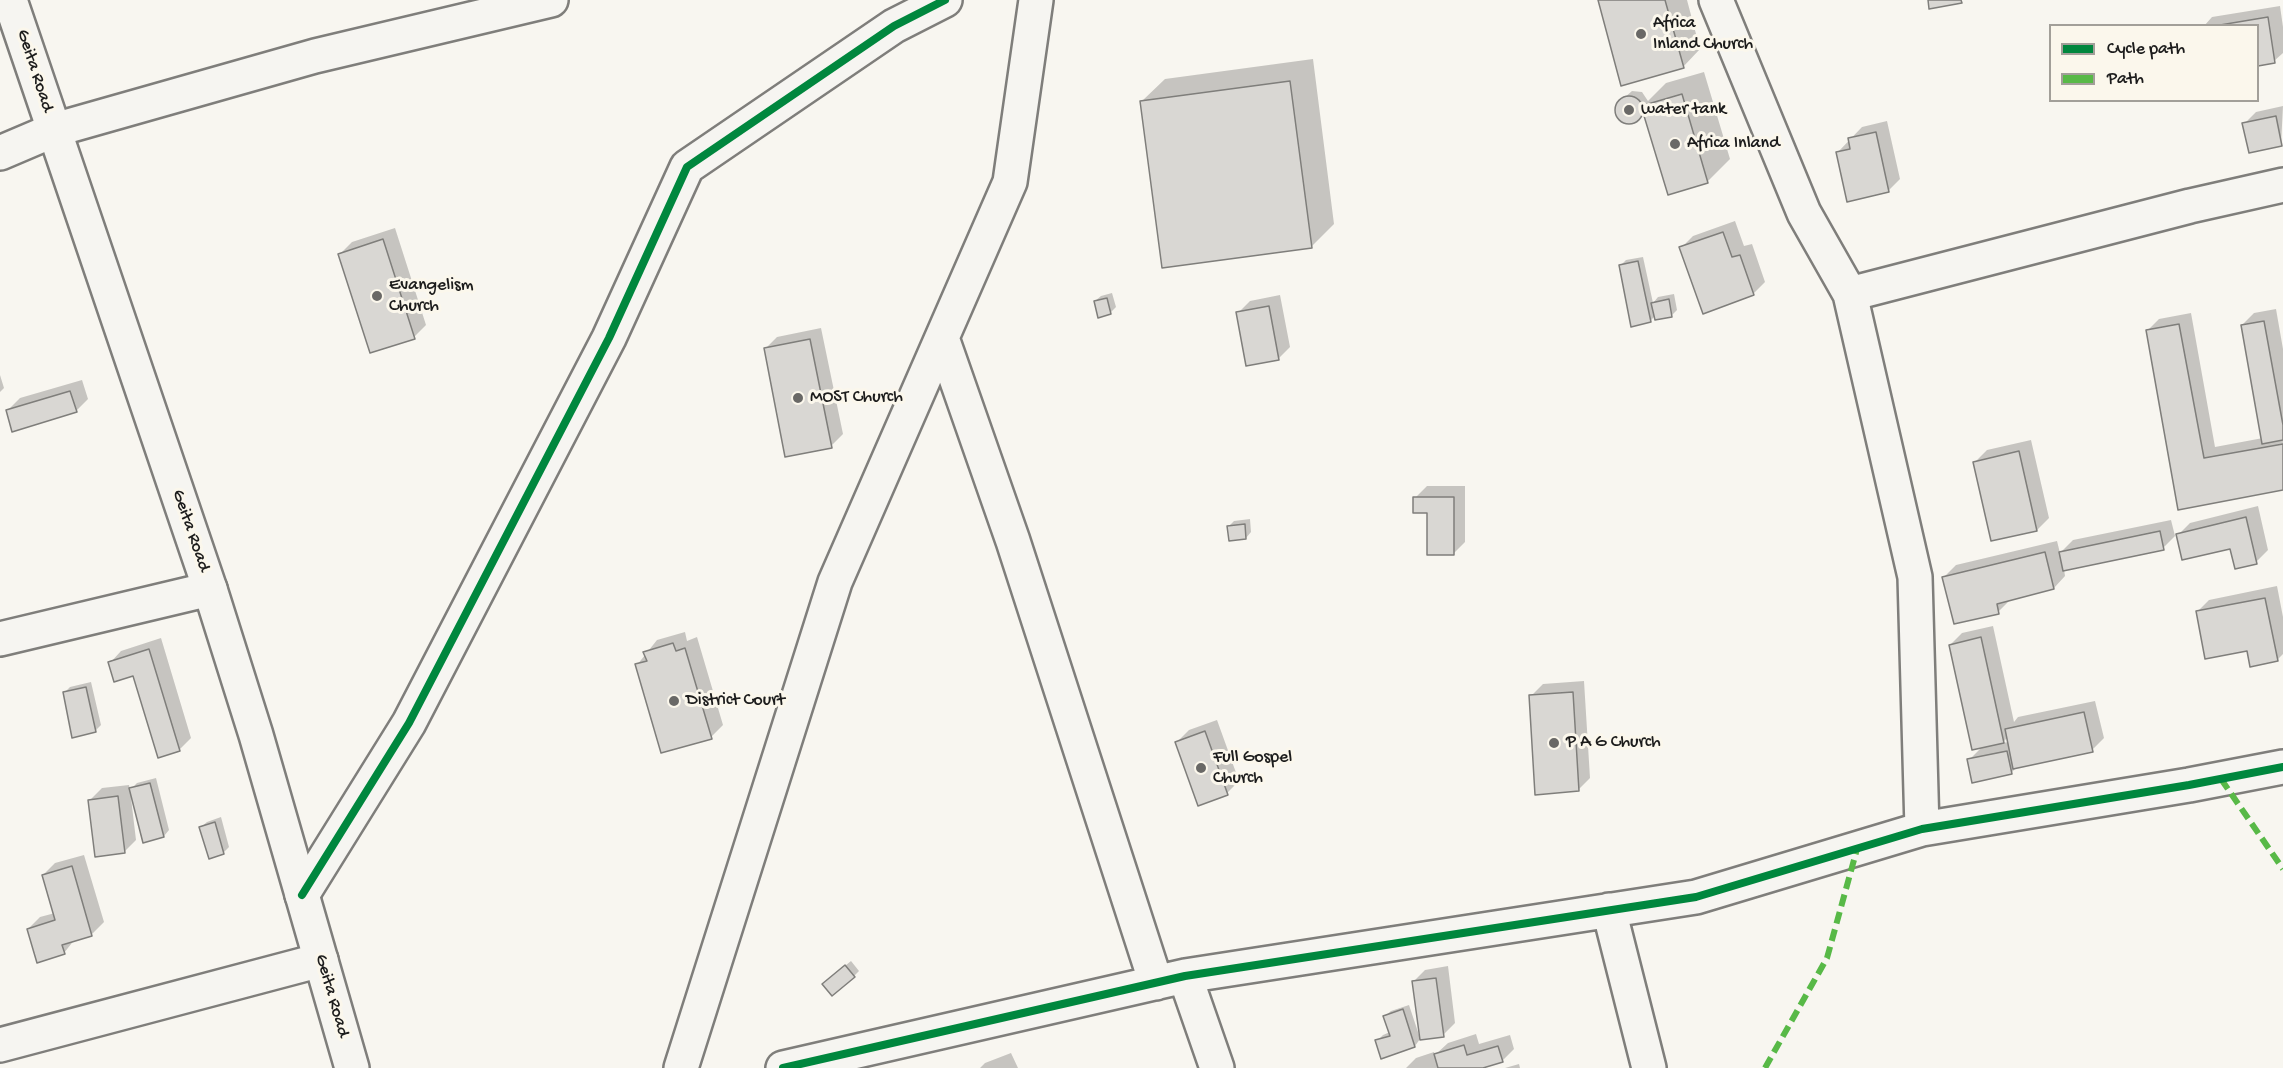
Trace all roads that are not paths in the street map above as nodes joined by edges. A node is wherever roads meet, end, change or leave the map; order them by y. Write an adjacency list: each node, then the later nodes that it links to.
1 (10, 0): 6 (street, Geita Road)
2 (550, 0): 6 (street)
3 (945, 0): 15 (street)
4 (1036, 0): 10 (street)
5 (1716, 0): 9 (street)
6 (54, 130): 7 (street); 11 (street, Geita Road)
7 (0, 153)
8 (2283, 185): 9 (street)
9 (1850, 294): 14 (street)
10 (942, 338): 18 (street); 22 (street)
11 (210, 589): 12 (street); 15 (street, Geita Road)
12 (0, 639)
13 (2283, 767): 14 (street)
14 (1922, 829): 16 (street)
15 (302, 894): 17 (street, Geita Road)
16 (1608, 910): 18 (street); 24 (street)
17 (321, 960): 19 (street); 21 (street, Geita Road)
18 (1170, 980): 20 (street); 23 (street)
19 (0, 1045)
20 (802, 1066)
21 (352, 1068)
22 (681, 1068)
23 (1217, 1068)
24 (1649, 1068)

